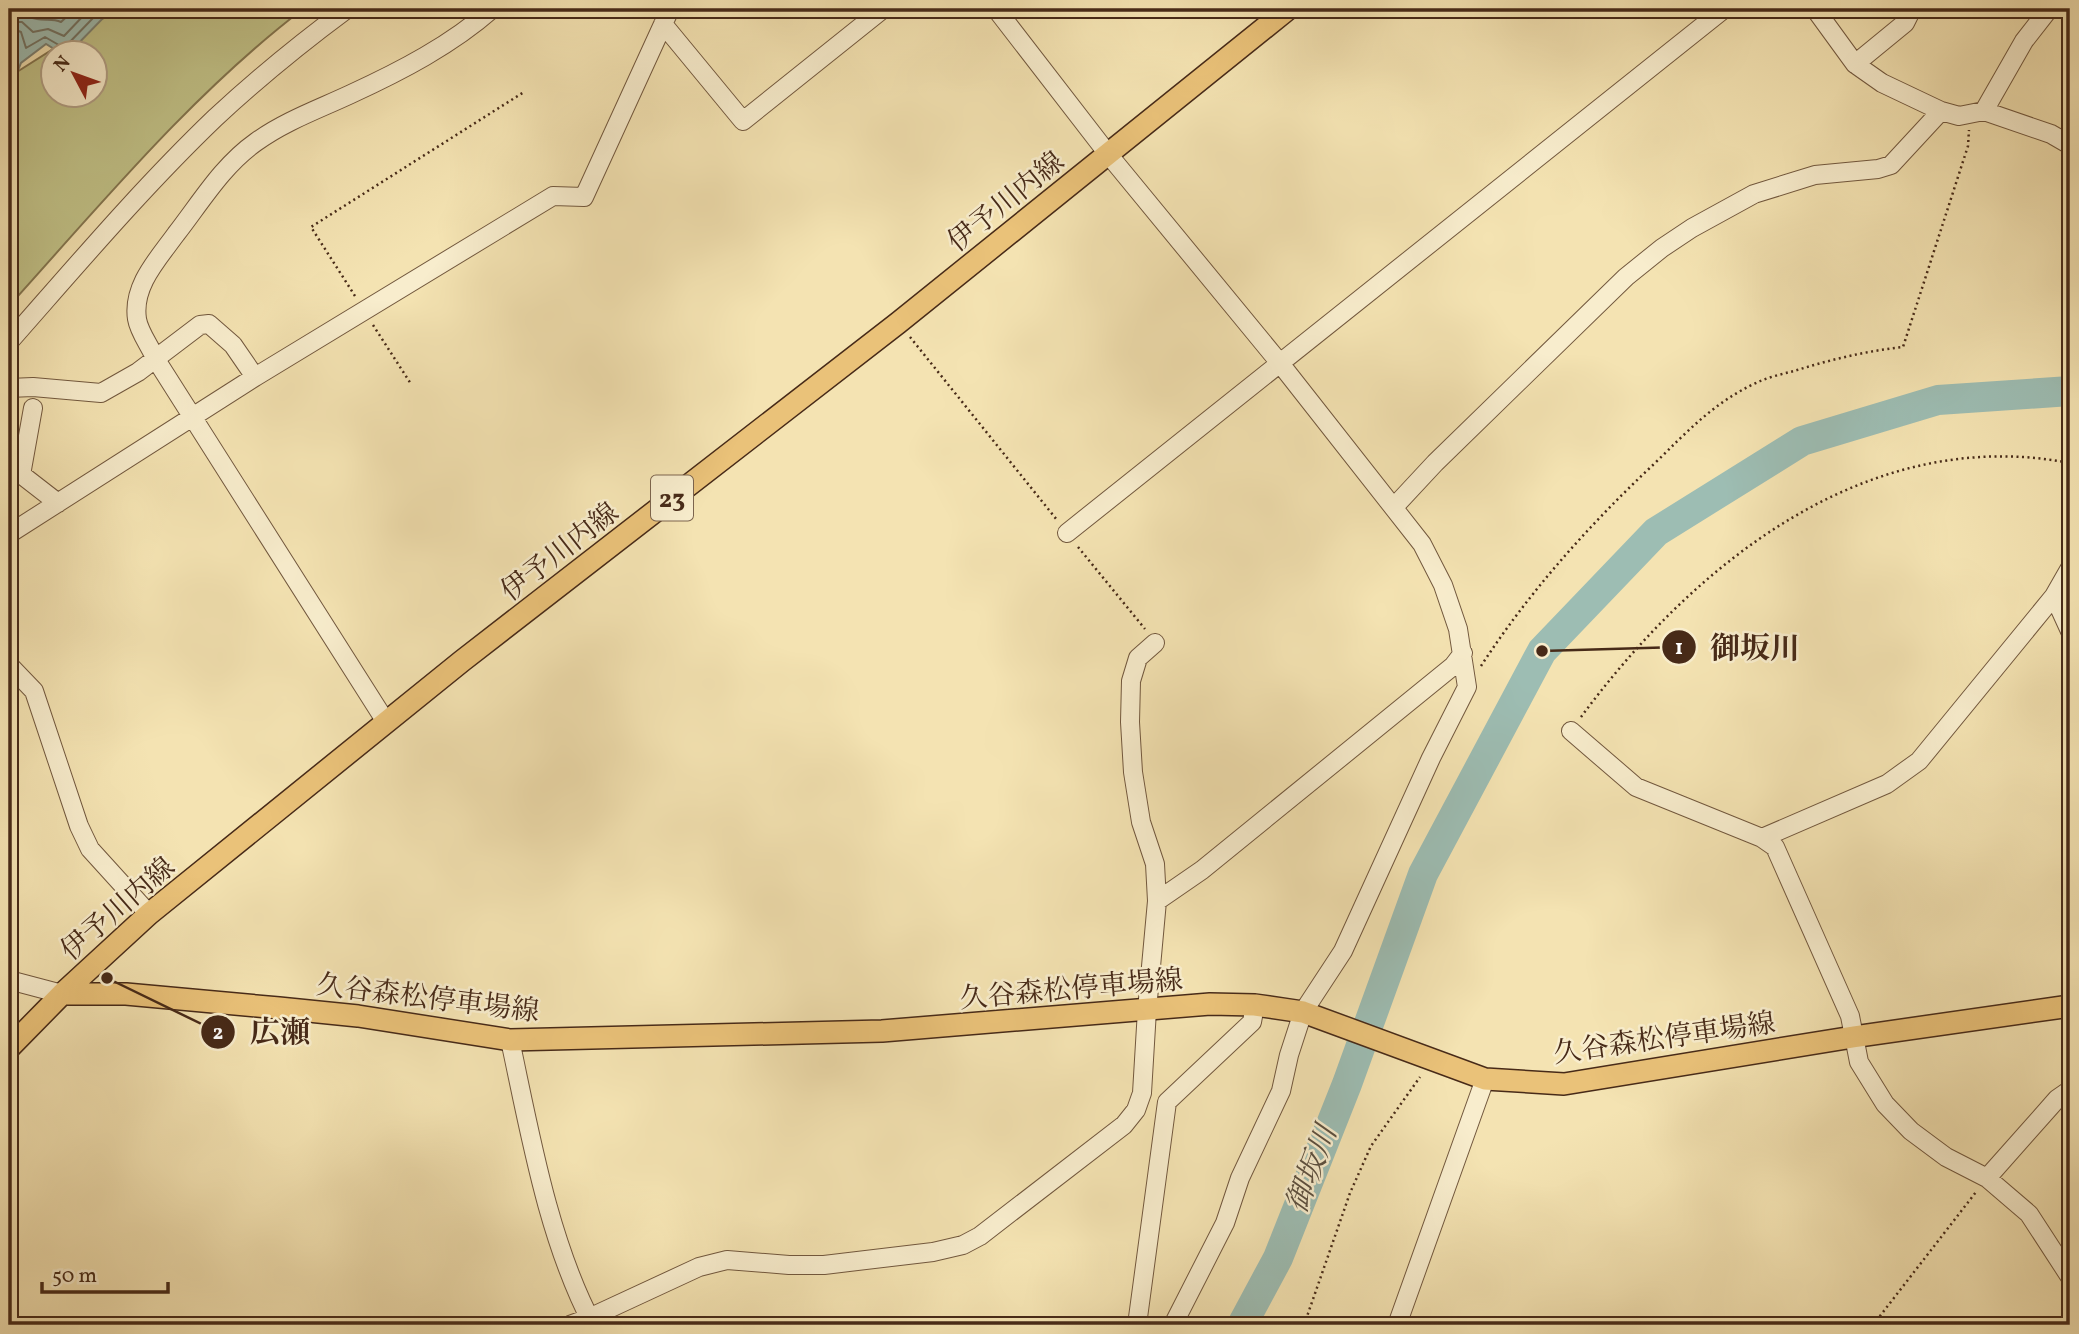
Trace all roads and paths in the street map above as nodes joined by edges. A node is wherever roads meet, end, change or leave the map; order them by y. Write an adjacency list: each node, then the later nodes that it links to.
1 (347, 9): 19 (street)
2 (492, 9): 20 (street)
3 (883, 9): 10 (street)
4 (996, 9): 16 (street)
5 (1288, 9): 16 (main road, 伊予川内線 / 23)
6 (1724, 9): 21 (street)
7 (1815, 9): 11 (street)
8 (1912, 9): 11 (street)
9 (2049, 9): 14 (street)
10 (666, 16): 17 (street)
11 (1855, 64): 13 (street)
12 (524, 92): 17 (path)
13 (1941, 111): 14 (street); 30 (street)
14 (1977, 112): 15 (street); 39 (path)
15 (2070, 145)
16 (1108, 154): 18 (main road, 伊予川内線 / 23); 21 (street)
17 (364, 311): 22 (street); 23 (path)
18 (898, 323): 31 (path); 40 (main road, 伊予川内線 / 23)
19 (9, 342)
20 (155, 358): 22 (street); 24 (street); 26 (street)
21 (1279, 362): 30 (street); 31 (street)
22 (255, 377): 26 (street)
23 (411, 384)
24 (9, 388)
25 (33, 408): 28 (street)
26 (193, 419): 29 (street); 40 (street)
27 (2070, 463): 41 (path)
28 (15, 470): 29 (street)
29 (58, 503): 32 (street)
30 (1395, 506): 37 (street)
31 (1067, 533): 36 (path)
32 (9, 534)
33 (2070, 568): 34 (street)
34 (2054, 596): 35 (street); 42 (street)
35 (2070, 631)
36 (1155, 643): 43 (street)
37 (1463, 653): 39 (street); 43 (street)
38 (9, 665): 44 (street)
39 (1467, 687): 50 (street)
40 (386, 722): 44 (main road, 伊予川内線 / 23)
41 (1571, 731): 42 (street)
42 (1762, 838): 51 (street)
43 (1157, 901): 49 (street)
44 (149, 914): 46 (main road, 伊予川内線 / 23)
45 (9, 981): 46 (street)
46 (62, 994): 52 (main road, 久谷森松停車場線); 53 (main road, 伊予川内線 / 23)
47 (1255, 1005): 49 (main road, 久谷森松停車場線); 50 (main road, 久谷森松停車場線); 61 (street)
48 (2070, 1006): 51 (main road, 久谷森松停車場線)
49 (1147, 1010): 52 (main road, 久谷森松停車場線); 59 (street)
50 (1309, 1014): 54 (main road, 久谷森松停車場線); 62 (street)
51 (1853, 1037): 55 (main road, 久谷森松停車場線); 57 (street)
52 (510, 1040): 59 (street)
53 (9, 1048)
54 (1424, 1058): 55 (main road, 久谷森松停車場線); 63 (path)
55 (1485, 1079): 64 (street)
56 (2070, 1090): 57 (street)
57 (1987, 1178): 58 (street); 65 (path)
58 (2070, 1277)
59 (591, 1322): 60 (street)
60 (570, 1325)
61 (1137, 1325)
62 (1173, 1325)
63 (1304, 1325)
64 (1396, 1325)
65 (1873, 1325)

